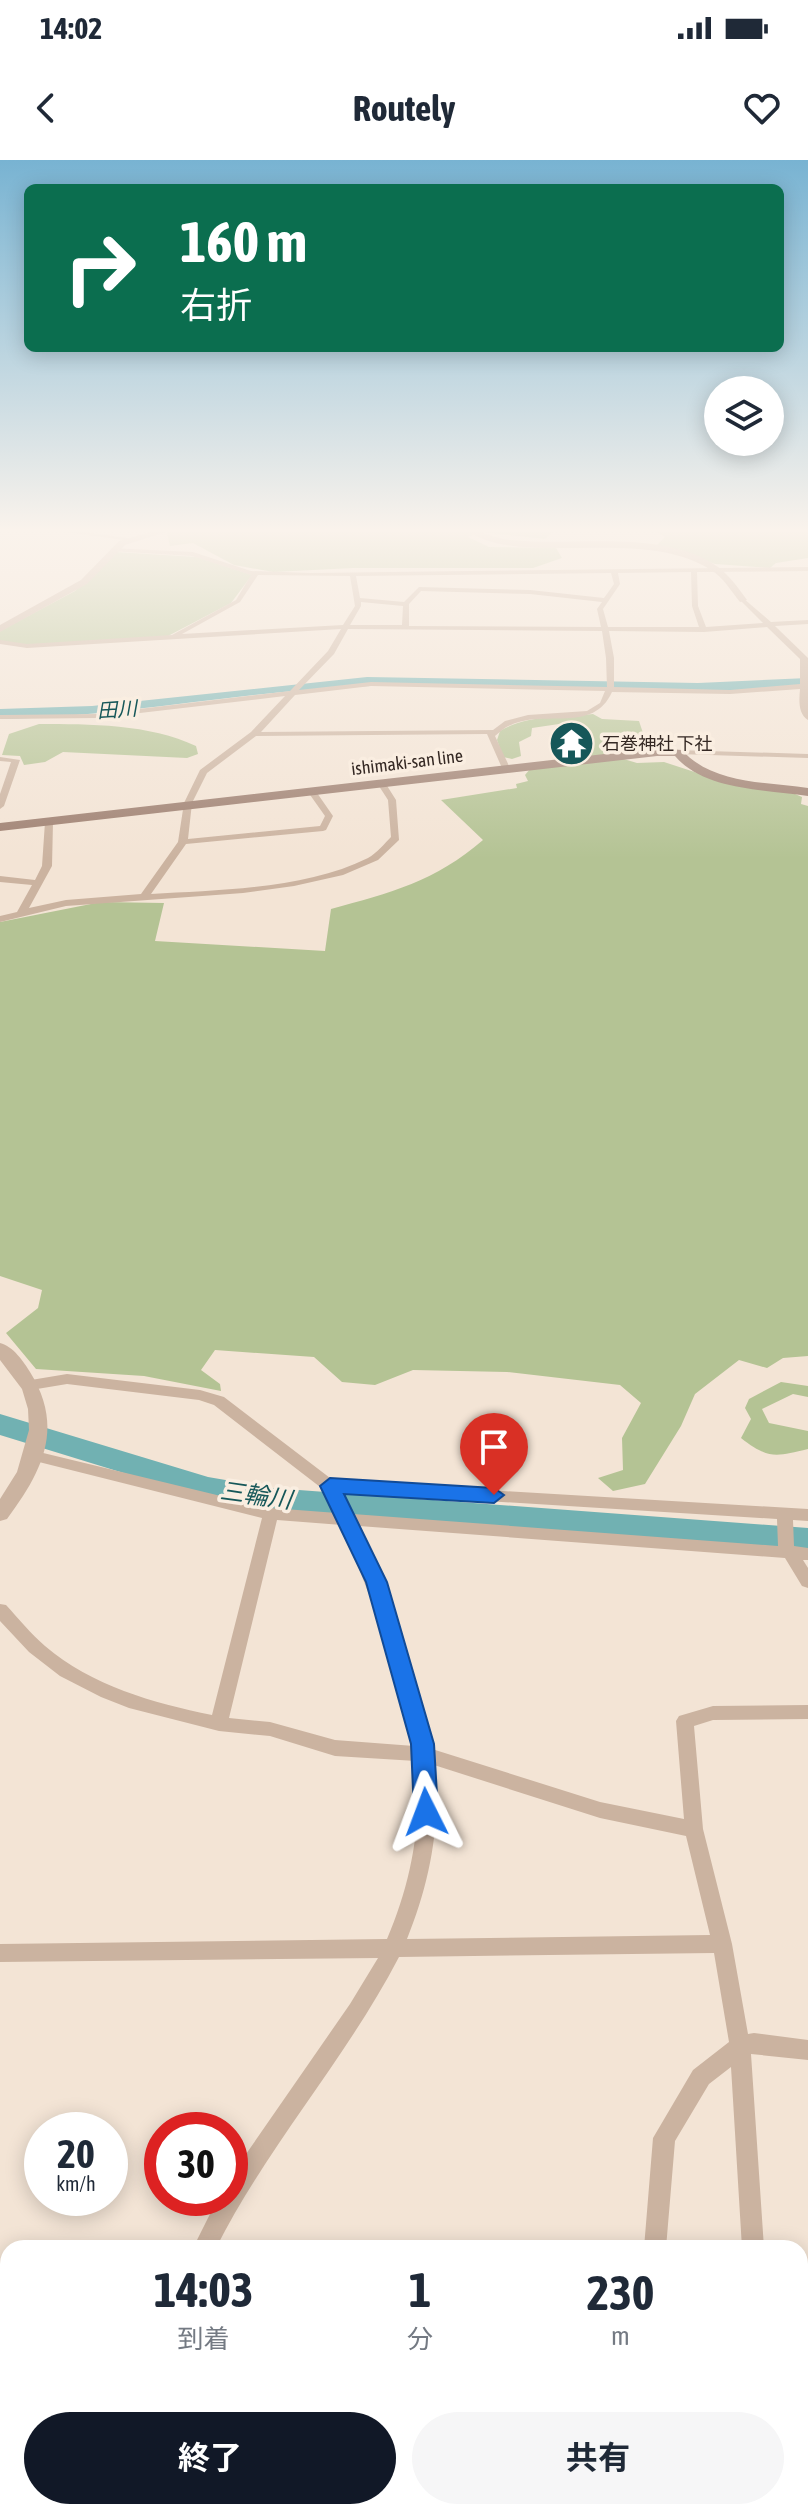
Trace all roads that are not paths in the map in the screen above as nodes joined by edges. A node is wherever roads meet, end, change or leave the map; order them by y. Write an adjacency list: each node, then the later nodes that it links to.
1 (154, 638): 5 (street)
2 (339, 638): 9 (street)
3 (607, 638): 10 (street)
4 (781, 638): 7 (street)
5 (0, 642)
6 (808, 650): 7 (street)
7 (796, 651): 8 (street)
8 (804, 685): 10 (street); 13 (street)
9 (300, 687): 10 (street); 11 (street); 12 (street); 15 (street)
10 (613, 687): 14 (street)
11 (0, 710)
12 (0, 717)
13 (808, 718)
14 (494, 732): 15 (street); 19 (street)
15 (254, 734): 24 (street)
16 (678, 752): 17 (street); 19 (main road, ishimaki-san line); 22 (main road)
17 (808, 756)
18 (0, 759): 23 (street)
19 (506, 768): 20 (main road, ishimaki-san line)
20 (381, 783): 21 (main road, ishimaki-san line); 30 (street)
21 (312, 792): 24 (main road, ishimaki-san line); 27 (street)
22 (808, 792)
23 (0, 806)
24 (188, 807): 25 (main road, ishimaki-san line); 27 (street)
25 (49, 822): 26 (main road, ishimaki-san line); 29 (street)
26 (0, 827)
27 (183, 842): 30 (street)
28 (0, 879): 29 (street)
29 (37, 883): 31 (street)
30 (143, 898): 31 (street)
31 (20, 915): 32 (street)
32 (0, 919)
33 (0, 1349): 34 (street)
34 (31, 1385): 35 (street); 36 (street)
35 (35, 1454): 37 (street); 38 (street)
36 (331, 1488): 40 (street); 41 (street)
37 (0, 1514)
38 (271, 1514): 40 (street); 46 (street)
39 (808, 1515): 41 (street)
40 (344, 1516): 42 (street); 47 (street)
41 (785, 1520): 42 (street)
42 (795, 1551): 43 (street)
43 (808, 1582)
44 (0, 1610): 46 (street)
45 (808, 1712): 48 (street)
46 (219, 1724): 47 (street)
47 (423, 1754): 48 (street); 50 (street)
48 (694, 1829): 49 (street)
49 (722, 1944): 50 (street); 52 (street)
50 (393, 1950): 51 (street); 54 (street)
51 (0, 1953)
52 (740, 2046): 53 (street); 55 (street); 56 (street)
53 (808, 2050)
54 (208, 2240)
55 (656, 2240)
56 (752, 2240)
57 (534, 2520): 58 (street)
58 (574, 2520)

